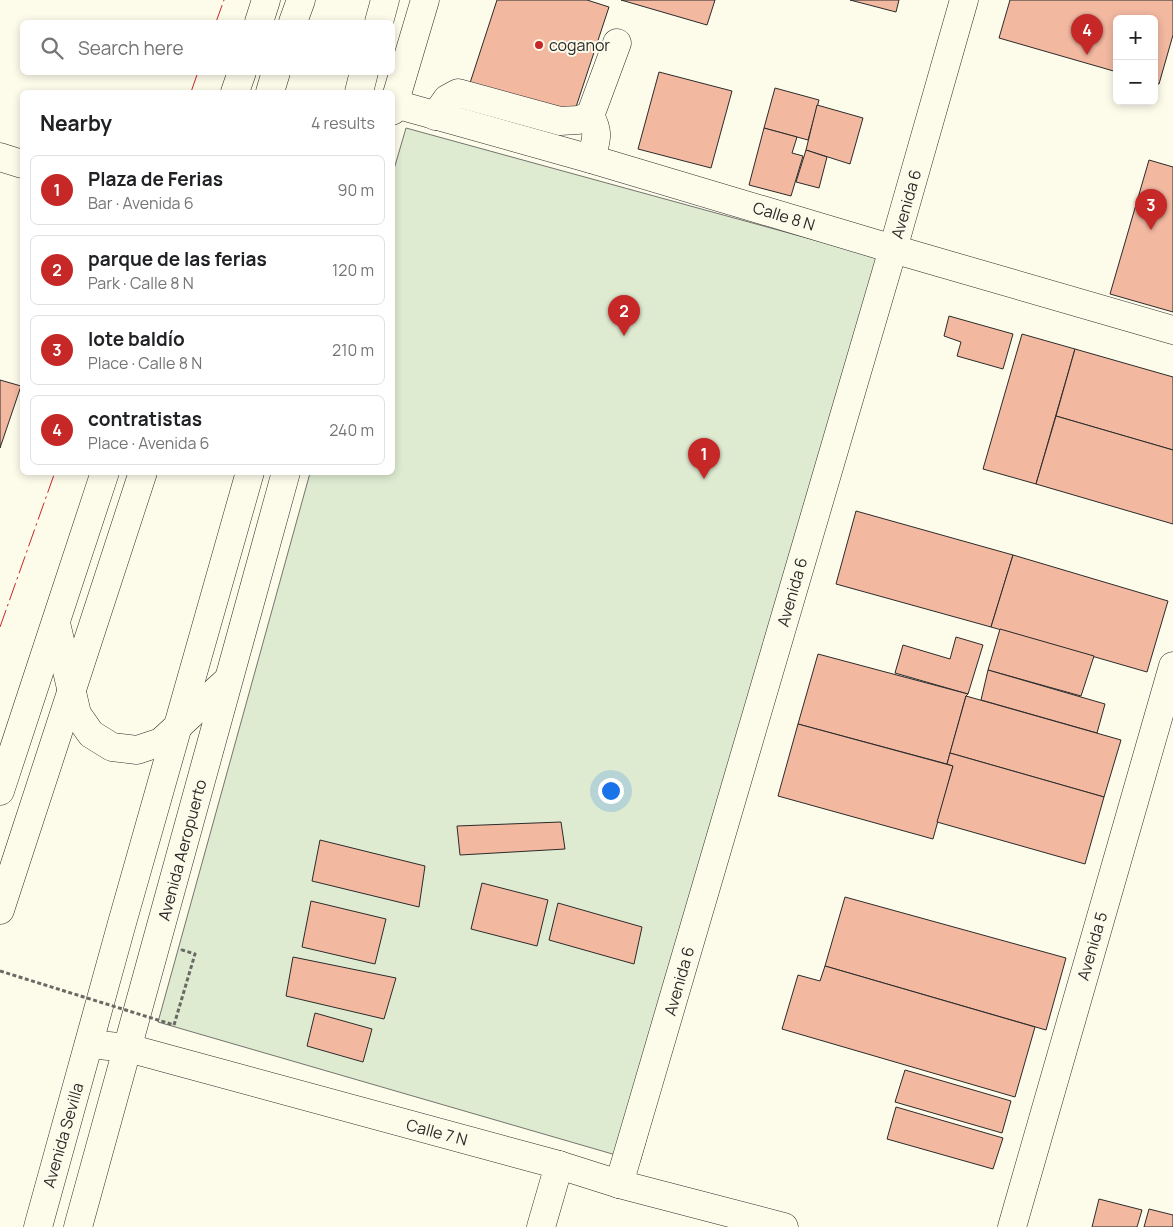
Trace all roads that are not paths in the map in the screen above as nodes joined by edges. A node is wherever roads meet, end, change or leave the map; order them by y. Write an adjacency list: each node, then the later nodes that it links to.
1 (266, 0): 6 (street)
2 (301, 0): 7 (street)
3 (385, 0): 8 (street)
4 (425, 0): 16 (street)
5 (964, 0): 23 (street, Avenida 6)
6 (260, 20)
7 (294, 20)
8 (380, 20)
9 (617, 43): 19 (street)
10 (241, 75): 13 (street)
11 (275, 75): 14 (street)
12 (363, 75): 15 (street)
13 (236, 90)
14 (271, 90)
15 (360, 90)
16 (395, 105)
17 (395, 108): 18 (street, Calle 8 N)
18 (435, 116): 19 (street); 21 (street, Calle 8 N)
19 (590, 116): 21 (street)
20 (0, 157): 22 (street)
21 (591, 159): 23 (street, Calle 8 N)
22 (20, 163)
23 (893, 249): 24 (street, Calle 8 N); 39 (street, Avenida 6)
24 (1173, 330)
25 (104, 475): 29 (street)
26 (142, 475): 32 (street)
27 (249, 475): 33 (street)
28 (285, 475): 31 (street, Avenida Aeropuerto)
29 (56, 623): 32 (street); 34 (street)
30 (1173, 666): 44 (street, Avenida 5)
31 (228, 680): 33 (street); 37 (street, Avenida Aeropuerto)
32 (72, 690): 33 (street); 35 (street)
33 (179, 726): 36 (street)
34 (0, 791)
35 (0, 910)
36 (89, 1044): 37 (street, Calle 7 N); 40 (street, Avenida Sevilla)
37 (128, 1048): 38 (street, Calle 7 N); 41 (street, Avenida Aeropuerto)
38 (558, 1165): 39 (street, Calle 7 N); 42 (street)
39 (619, 1184): 43 (street, Calle 7 N)
40 (38, 1227)
41 (78, 1227)
42 (541, 1227)
43 (784, 1227)
44 (1012, 1227)

